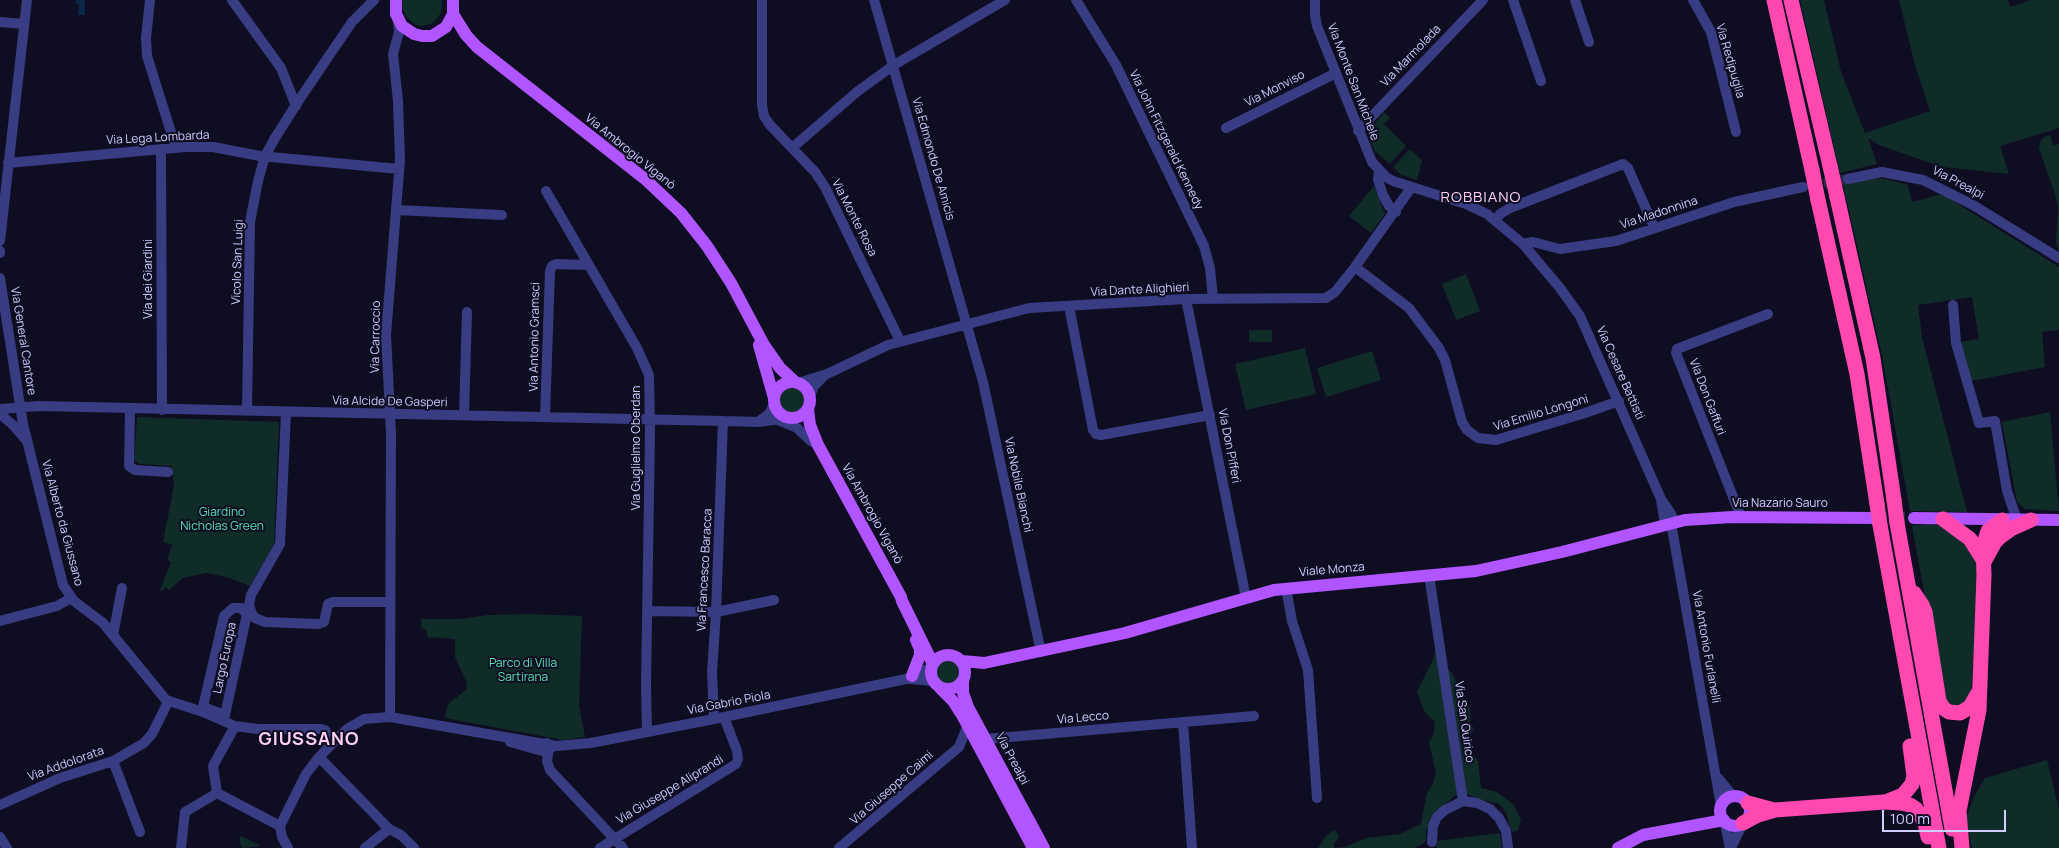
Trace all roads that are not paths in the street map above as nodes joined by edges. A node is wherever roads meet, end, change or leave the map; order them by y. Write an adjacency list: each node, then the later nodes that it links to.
1 (27, 0): 22 (street)
2 (150, 0): 35 (street)
3 (232, 0): 31 (street)
4 (374, 0): 31 (street, Vicolo San Luigi)
5 (396, 0): 20 (main road)
6 (454, 0): 19 (main road)
7 (762, 0): 36 (street, Via Monte Rosa)
8 (874, 0): 28 (street, Via Edmondo De Amicis)
9 (1005, 0): 18 (street)
10 (1076, 0): 58 (street, Via John Fitzgerald Kennedy)
11 (1315, 0): 29 (street, Via Monte San Michele)
12 (1483, 0): 33 (street, Via Marmolada)
13 (1513, 0): 30 (street)
14 (1575, 0): 25 (street)
15 (1693, 0): 34 (street, Via Redipuglia)
16 (1774, 0): 90 (highway, bridge)
17 (1791, 0): 102 (highway, bridge)
18 (988, 4): 28 (street)
19 (454, 14): 23 (main road); 26 (main road, Via Ambrogio Viganò)
20 (398, 20): 24 (main road); 27 (street, Via Carroccio)
21 (0, 22): 22 (street)
22 (24, 24): 39 (street)
23 (440, 32): 24 (main road, Via Ambrogio Viganò); 26 (main road, Via Ambrogio Viganò)
24 (414, 34): 27 (street)
25 (1590, 42)
26 (477, 47): 64 (main road, Via Ambrogio Viganò)
27 (393, 49): 40 (street, Via Carroccio)
28 (894, 65): 36 (street); 63 (street, Via Edmondo De Amicis)
29 (1336, 72): 32 (street, Via Monviso); 33 (street, Via Monte San Michele)
30 (1541, 81)
31 (296, 106): 38 (street, Vicolo San Luigi)
32 (1226, 128)
33 (1358, 130): 41 (street, Via Monte San Michele)
34 (1736, 132)
35 (176, 148): 37 (street, Via Lega Lombarda); 38 (street, Via Lega Lombarda)
36 (792, 148): 65 (street, Via Monte Rosa)
37 (162, 149): 39 (street, Via Lega Lombarda); 74 (street, Via dei Giardini)
38 (265, 156): 40 (street, Via Lega Lombarda); 75 (street, Vicolo San Luigi)
39 (8, 163): 51 (street)
40 (399, 169): 46 (street, Via Carroccio)
41 (1379, 170): 44 (street, Via Monte San Michele); 47 (street, Via Monte San Michele)
42 (1848, 179): 53 (street, Via Prealpi)
43 (1803, 187): 50 (street, Via Madonnina)
44 (1411, 188): 47 (street, Via Dante Alighieri); 49 (street, Via Monte San Michele)
45 (546, 191): 54 (street, Via Guglielmo Oberdan)
46 (396, 210): 48 (street); 78 (street, Via Carroccio)
47 (1396, 212): 55 (street, Via Dante Alighieri)
48 (502, 215)
49 (1496, 220): 50 (street); 52 (street, Via Cesare Battisti)
50 (1654, 227): 52 (street, Via Madonnina)
51 (0, 240)
52 (1523, 244): 69 (street, Via Cesare Battisti)
53 (2059, 258)
54 (589, 265): 81 (street, Via Antonio Gramsci); 83 (street, Via Guglielmo Oberdan)
55 (1355, 267): 58 (street, Via Dante Alighieri); 69 (street, Via Emilio Longoni)
56 (0, 278): 71 (street, Via General Cantore)
57 (1186, 299): 58 (street, Via Dante Alighieri); 60 (street, Via Dante Alighieri); 80 (street, Via Don Pifferi)
58 (1213, 299)
59 (1953, 305): 95 (street)
60 (1069, 306): 63 (street, Via Dante Alighieri); 80 (street)
61 (467, 312): 79 (street)
62 (1768, 314): 91 (street, Via Don Gaffuri)
63 (967, 324): 65 (street, Via Dante Alighieri); 112 (street, Via Nobile Bianchi)
64 (754, 328): 67 (main road, Via Ambrogio Viganò); 68 (main road, Via Ambrogio Viganò)
65 (900, 341): 66 (street, Via Dante Alighieri)
66 (826, 374): 67 (street, Via Dante Alighieri); 70 (street, Via Dante Alighieri)
67 (796, 382): 68 (main road); 70 (main road)
68 (774, 401): 82 (main road); 86 (street)
69 (1619, 401): 96 (street, Via Cesare Battisti)
70 (809, 403): 82 (main road); 88 (main road, Via Ambrogio Viganò)
71 (21, 408): 72 (street); 73 (street, Via Alcide De Gasperi); 87 (street, Via Alberto da Giussano)
72 (0, 409)
73 (130, 409): 74 (street, Via Alcide De Gasperi); 89 (street)
74 (162, 410): 75 (street, Via Alcide De Gasperi)
75 (247, 411): 76 (street, Via Alcide De Gasperi)
76 (286, 413): 78 (street, Via Alcide De Gasperi); 106 (street)
77 (0, 414): 87 (street, Via Alberto da Giussano)
78 (389, 414): 79 (street, Via Alcide De Gasperi); 106 (street, Via Carroccio)
79 (464, 415): 81 (street, Via Alcide De Gasperi)
80 (1210, 415): 104 (street, Via Don Pifferi)
81 (546, 416): 83 (street, Via Alcide De Gasperi)
82 (792, 418): 84 (street, Via Alcide De Gasperi); 88 (main road, Via Ambrogio Viganò)
83 (650, 419): 85 (street, Via Alcide De Gasperi); 108 (street, Via Guglielmo Oberdan)
84 (774, 420): 86 (street, Via Alcide De Gasperi); 88 (street)
85 (723, 422): 86 (street, Via Alcide De Gasperi); 109 (street, Via Francesco Baracca)
86 (758, 422)
87 (27, 442): 103 (street, Via Alberto da Giussano)
88 (818, 445): 107 (main road, Via Ambrogio Viganò)
89 (168, 472)
90 (1878, 516): 91 (main road, Via Nazario Sauro); 119 (highway)
91 (1742, 517): 96 (main road, Via Nazario Sauro)
92 (1914, 518): 93 (main road)
93 (1943, 519): 95 (main road); 98 (highway)
94 (2059, 520): 95 (main road)
95 (2006, 521): 97 (highway); 97 (highway); 98 (highway)
96 (1674, 523): 99 (main road, Viale Monza); 140 (street, Via Antonio Furlanelli)
97 (1995, 542): 98 (highway)
98 (1984, 562): 121 (highway)
99 (1430, 575): 101 (main road, Viale Monza); 144 (street, Via San Quirico)
100 (122, 588): 111 (street)
101 (1286, 588): 104 (main road, Viale Monza); 143 (street)
102 (1909, 588): 121 (highway); 173 (highway)
103 (71, 598): 110 (street); 111 (street, Via Alberto da Giussano)
104 (1246, 598): 112 (main road, Viale Monza)
105 (774, 600): 109 (street)
106 (390, 602): 125 (street, Via Carroccio)
107 (903, 602): 113 (main road, Via Ambrogio Viganò); 116 (main road, Via Ambrogio Viganò); 117 (main road)
108 (648, 611): 109 (street); 131 (street, Via Guglielmo Oberdan)
109 (716, 612): 126 (street, Via Francesco Baracca)
110 (0, 621)
111 (113, 636): 122 (street, Via Alberto da Giussano)
112 (1041, 652): 115 (main road, Viale Monza)
113 (950, 655): 114 (main road); 116 (main road)
114 (962, 661): 115 (main road, Viale Monza); 118 (main road)
115 (984, 663): 118 (main road, Viale Monza)
116 (932, 666): 117 (street, Via Gabrio Piola); 120 (main road)
117 (909, 678): 120 (street, Via Gabrio Piola); 126 (street, Via Gabrio Piola)
118 (964, 678): 120 (main road); 133 (main road, Via Prealpi)
119 (1908, 682): 145 (highway); 172 (highway)
120 (937, 684): 128 (main road, Via Prealpi)
121 (1978, 693): 174 (highway)
122 (166, 700): 129 (street); 138 (street, Via Addolorata)
123 (204, 707): 123 (street, Largo Europa)
124 (1254, 716): 127 (street, Via Lecco)
125 (390, 717): 132 (street); 135 (street)
126 (719, 718): 131 (street, Via Gabrio Piola); 155 (street, Via Giuseppe Aliprandi)
127 (1183, 722): 133 (street, Via Lecco); 167 (street)
128 (968, 725): 133 (main road, Via Prealpi); 136 (street)
129 (235, 726): 130 (street); 141 (street)
130 (325, 730): 132 (street); 134 (street)
131 (647, 732): 135 (street, Via Gabrio Piola)
132 (341, 736): 134 (street); 137 (street)
133 (982, 741): 136 (street, Via Lecco); 165 (main road, Via Prealpi); 166 (main road, Via Prealpi)
134 (331, 745): 139 (street)
135 (546, 746): 155 (street)
136 (959, 746): 164 (street, Via Giuseppe Caimi)
137 (320, 758): 139 (street); 152 (street)
138 (113, 761): 147 (street, Via Addolorata); 153 (street)
139 (309, 770): 151 (street)
140 (1716, 775): 142 (street, Via Antonio Furlanelli); 149 (street, Via Antonio Furlanelli)
141 (217, 793): 151 (street); 158 (street)
142 (1733, 796): 146 (main road); 149 (main road)
143 (1317, 798)
144 (1463, 801): 156 (street); 168 (street)
145 (1884, 802): 148 (highway); 171 (highway)
146 (1748, 803): 148 (highway); 150 (main road)
147 (0, 805)
148 (1775, 810): 150 (highway)
149 (1722, 813): 150 (main road); 169 (main road); 170 (street, Via Antonio Furlanelli)
150 (1743, 823): 170 (street, Via Antonio Furlanelli)
151 (280, 826): 159 (street)
152 (389, 829): 160 (street); 161 (street)
153 (140, 832)
154 (0, 837): 157 (street)
155 (614, 839): 162 (street, Via Giuseppe Aliprandi); 163 (street)
156 (1432, 842)
157 (7, 848)
158 (181, 848)
159 (288, 848)
160 (365, 848)
161 (414, 848)
162 (600, 848)
163 (623, 848)
164 (839, 848)
165 (1033, 848)
166 (1044, 848)
167 (1192, 848)
168 (1508, 848)
169 (1618, 848)
170 (1730, 848)
171 (1930, 848)
172 (1939, 848)
173 (1955, 848)
174 (1962, 848)

